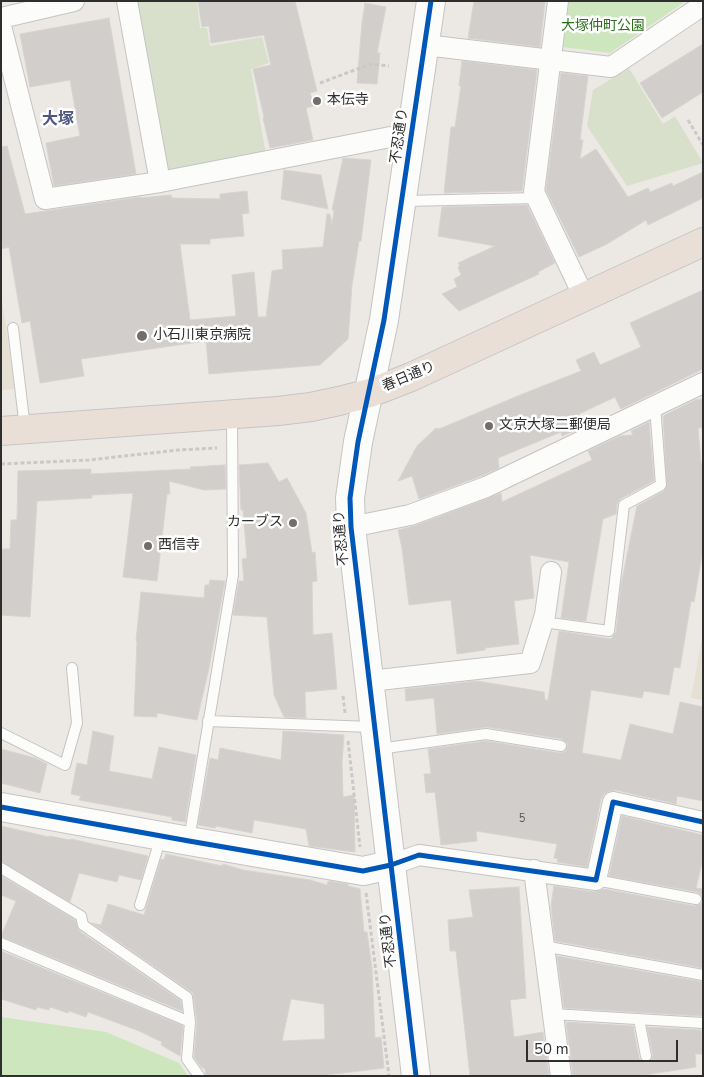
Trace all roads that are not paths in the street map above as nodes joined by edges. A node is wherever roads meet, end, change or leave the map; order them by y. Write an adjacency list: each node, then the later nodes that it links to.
1 (74, 1): 6 (street)
2 (127, 1): 11 (street)
3 (431, 1): 8 (main road, 不忍通り)
4 (558, 1): 9 (street)
5 (703, 5): 9 (street)
6 (1, 18)
7 (1, 26): 11 (street)
8 (425, 45): 9 (street); 10 (main road, 不忍通り)
9 (550, 59): 12 (street)
10 (412, 133): 11 (street); 13 (main road, 不忍通り)
11 (160, 182)
12 (538, 198): 13 (lane); 15 (street)
13 (402, 201): 18 (main road, 不忍通り)
14 (703, 242): 15 (highway, 春日通り)
15 (584, 297): 18 (highway, 春日通り)
16 (13, 328): 21 (lane)
17 (703, 383): 19 (street)
18 (370, 393): 20 (highway, 春日通り); 22 (main road, 不忍通り)
19 (655, 406): 22 (street); 24 (lane)
20 (232, 415): 21 (highway, 春日通り); 27 (lane)
21 (13, 430)
22 (350, 527): 26 (main road, 不忍通り)
23 (551, 572): 24 (street)
24 (543, 622): 26 (street)
25 (72, 668): 28 (lane)
26 (370, 681): 29 (main road, 不忍通り)
27 (208, 722): 29 (lane); 34 (lane)
28 (1, 733)
29 (375, 738): 30 (lane); 35 (main road, 不忍通り)
30 (561, 746)
31 (1, 807): 33 (main road)
32 (703, 822): 38 (street)
33 (161, 836): 34 (main road); 40 (lane)
34 (189, 842): 35 (main road)
35 (391, 865): 37 (street); 50 (main road, 不忍通り)
36 (1, 868): 46 (lane)
37 (534, 870): 38 (street); 42 (street)
38 (596, 880): 39 (lane)
39 (696, 899)
40 (140, 906)
41 (1, 943): 46 (lane)
42 (543, 946): 43 (lane); 44 (street)
43 (703, 975)
44 (553, 1014): 45 (lane); 51 (street)
45 (639, 1019): 47 (lane); 48 (lane)
46 (190, 1022): 49 (lane)
47 (703, 1023)
48 (646, 1056)
49 (199, 1076)
50 (416, 1076)
51 (561, 1076)

